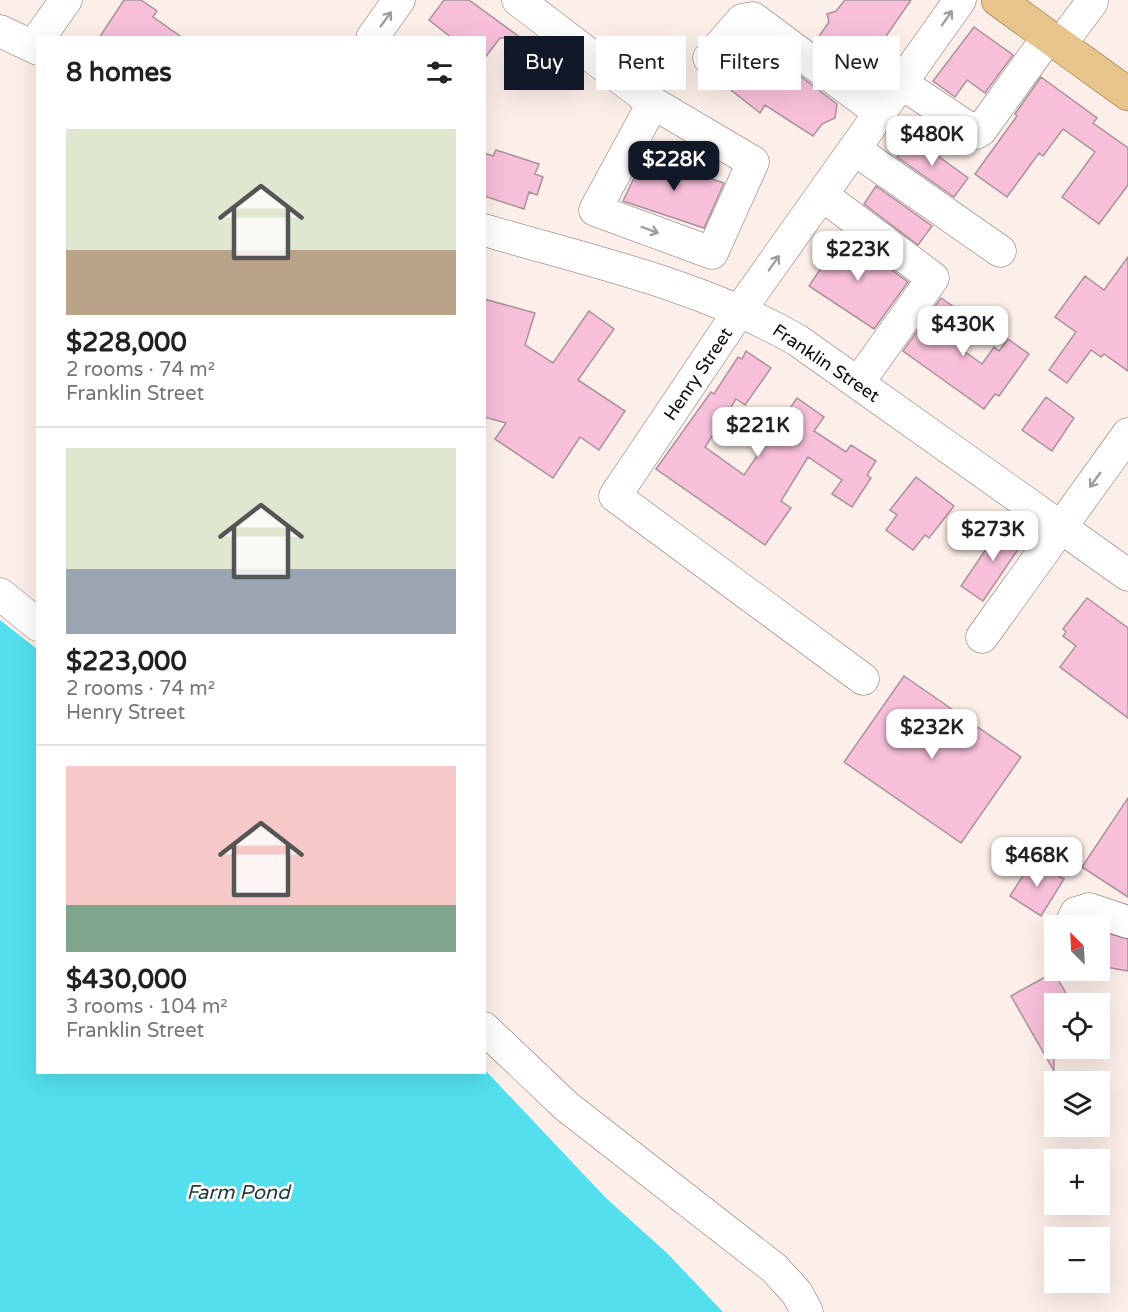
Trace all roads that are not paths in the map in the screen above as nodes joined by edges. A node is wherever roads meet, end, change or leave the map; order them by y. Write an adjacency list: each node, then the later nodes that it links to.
1 (66, 0): 8 (street)
2 (399, 0): 9 (street, one-way to 2)
3 (518, 0): 17 (street)
4 (960, 0): 15 (street, Henry Street, one-way to 4)
5 (998, 0): 12 (main road)
6 (1090, 0): 12 (street)
7 (0, 31): 13 (street)
8 (42, 36)
9 (373, 36)
10 (728, 36): 11 (street)
11 (777, 36)
12 (1054, 41): 15 (street); 16 (main road)
13 (36, 43)
14 (801, 54): 18 (street)
15 (901, 83): 18 (street, Henry Street)
16 (1126, 89)
17 (653, 103): 17 (street, one-way to 17)
18 (880, 113): 19 (street, Henry Street)
19 (854, 149): 20 (street, Henry Street); 22 (street)
20 (822, 195): 23 (street, Henry Street, one-way to 20); 24 (street)
21 (486, 231): 23 (street, Franklin Street)
22 (1000, 250)
23 (740, 310): 24 (street, Franklin Street); 31 (street, Henry Street)
24 (858, 383): 26 (street, Franklin Street)
25 (1128, 434): 26 (street, one-way to 26)
26 (1061, 527): 27 (street, Franklin Street); 30 (street)
27 (1128, 575)
28 (0, 594): 29 (street)
29 (36, 623)
30 (982, 637)
31 (863, 679)
32 (1075, 915): 33 (street)
33 (1107, 915)
34 (1110, 916): 35 (street)
35 (1128, 922)
36 (486, 1030): 37 (street)
37 (807, 1312)

